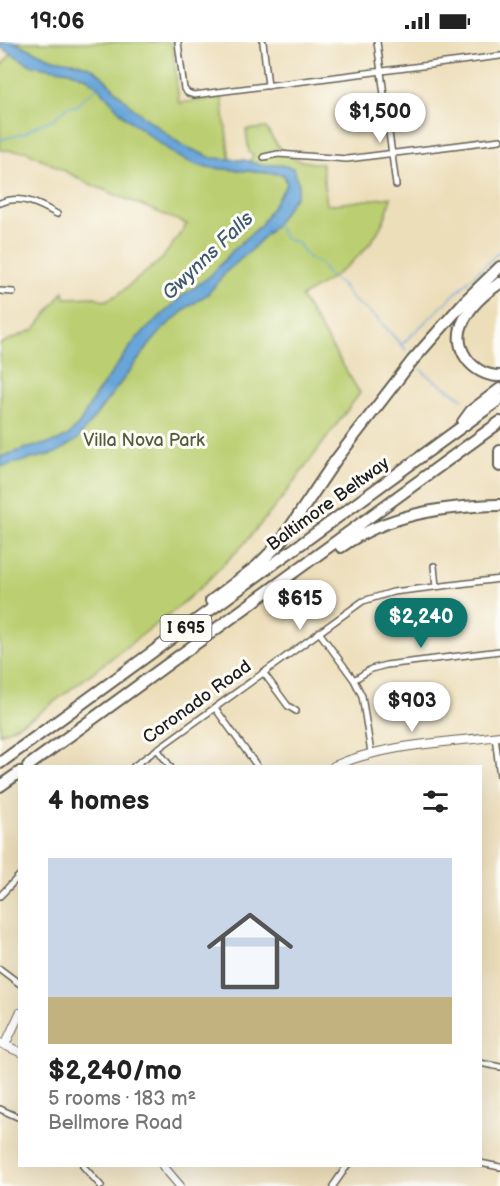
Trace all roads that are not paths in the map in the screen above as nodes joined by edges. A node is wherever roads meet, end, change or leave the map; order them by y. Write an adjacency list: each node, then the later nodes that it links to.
1 (178, 42): 6 (street)
2 (263, 42): 6 (street)
3 (377, 42): 5 (street)
4 (500, 56): 5 (street)
5 (381, 72): 6 (street); 8 (street)
6 (268, 86)
7 (500, 140): 8 (street)
8 (391, 155): 9 (street); 10 (street)
9 (264, 157)
10 (396, 185)
11 (0, 203): 12 (street)
12 (57, 214)
13 (500, 267): 33 (highway)
14 (500, 283): 17 (highway)
15 (0, 291): 16 (street)
16 (13, 292)
17 (500, 376)
18 (500, 389): 21 (highway)
19 (500, 399): 21 (highway, Baltimore Beltway / I 695)
20 (500, 422): 26 (highway, Baltimore Beltway / I 695)
21 (453, 434): 33 (highway, Baltimore Beltway / I 695)
22 (500, 451): 23 (highway)
23 (500, 466)
24 (500, 505): 26 (highway)
25 (434, 566): 28 (street)
26 (299, 570): 40 (highway, Baltimore Beltway / I 695)
27 (500, 579): 28 (street, Coronado Road)
28 (436, 587): 29 (street, Coronado Road)
29 (319, 632): 31 (street, Coronado Road); 32 (street)
30 (500, 651): 32 (street)
31 (263, 672): 34 (street, Coronado Road); 35 (street)
32 (354, 680): 38 (street)
33 (107, 685): 39 (highway, Baltimore Beltway / I 695)
34 (215, 708): 37 (street, Coronado Road); 43 (street)
35 (296, 711)
36 (497, 736): 38 (main road); 46 (street)
37 (158, 749): 41 (street, Coronado Road); 42 (street)
38 (371, 753): 44 (main road)
39 (0, 763)
40 (29, 765)
41 (135, 765)
42 (169, 765)
43 (256, 765)
44 (337, 765)
45 (18, 773): 47 (highway)
46 (500, 777)
47 (0, 786)
48 (18, 879): 49 (street)
49 (0, 896)
50 (0, 969): 51 (street)
51 (18, 982)
52 (18, 1016): 53 (main road)
53 (2, 1044): 54 (main road)
54 (18, 1051)
55 (482, 1063): 56 (street)
56 (500, 1067)
57 (0, 1109): 58 (street)
58 (18, 1117)
59 (482, 1164): 63 (street)
60 (84, 1167): 64 (street)
61 (166, 1167): 65 (main road)
62 (345, 1167): 66 (street)
63 (500, 1167)
64 (101, 1186)
65 (180, 1186)
66 (333, 1186)

